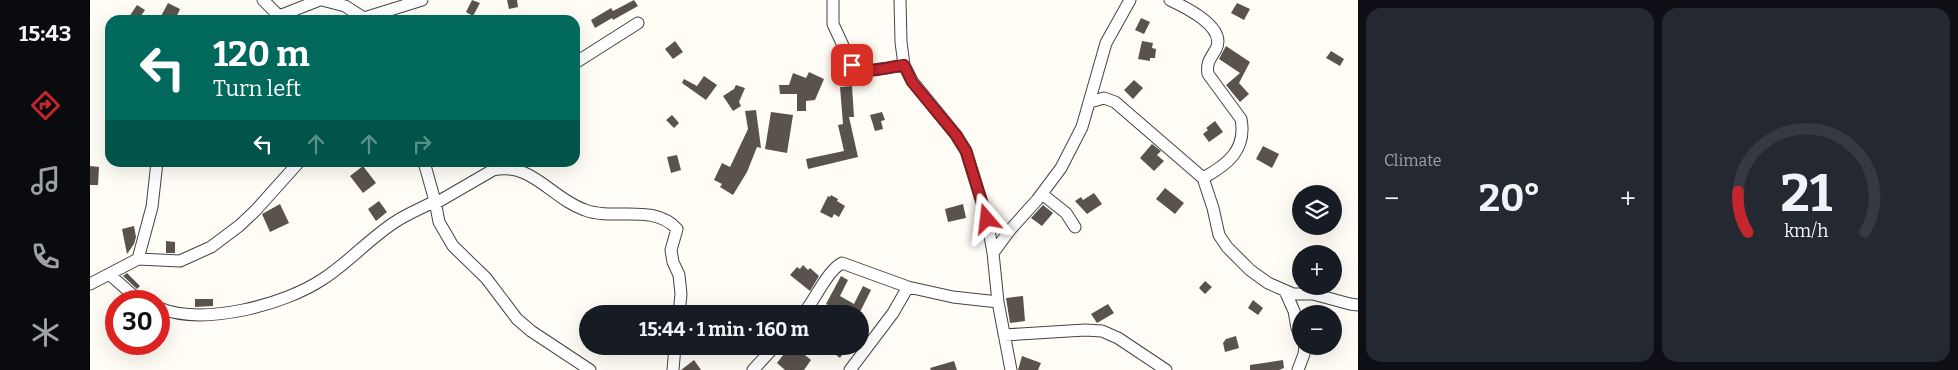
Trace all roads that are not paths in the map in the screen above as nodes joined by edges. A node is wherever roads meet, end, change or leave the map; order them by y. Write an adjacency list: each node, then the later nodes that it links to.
1 (263, 0): 8 (street)
2 (321, 0): 9 (street); 10 (street)
3 (422, 0): 11 (street)
4 (833, 0): 14 (street)
5 (900, 0): 14 (street)
6 (1130, 0): 15 (street)
7 (1170, 0): 19 (street)
8 (278, 15)
9 (288, 15)
10 (359, 15)
11 (378, 15)
12 (638, 23): 13 (street)
13 (580, 60)
14 (904, 65): 23 (street)
15 (1090, 102): 19 (street); 20 (street)
16 (156, 167): 24 (street)
17 (295, 167): 24 (street)
18 (425, 167): 21 (street)
19 (1203, 178): 29 (street)
20 (1042, 194): 22 (street); 23 (street)
21 (435, 202): 31 (street); 35 (street); 40 (street)
22 (1075, 227)
23 (993, 253): 30 (street)
24 (138, 259): 25 (street)
25 (109, 274): 26 (street); 28 (street)
26 (90, 284)
27 (908, 287): 30 (street); 32 (street); 43 (street)
28 (127, 290)
29 (1285, 291): 33 (street); 34 (street)
30 (998, 302): 36 (street)
31 (680, 305)
32 (809, 305)
33 (1358, 305)
34 (1292, 307)
35 (170, 311)
36 (1004, 335): 44 (street); 45 (street)
37 (674, 355): 41 (street)
38 (767, 355): 42 (street)
39 (1304, 355): 46 (street)
40 (590, 370)
41 (673, 370)
42 (753, 370)
43 (850, 370)
44 (1011, 370)
45 (1166, 370)
46 (1298, 370)

